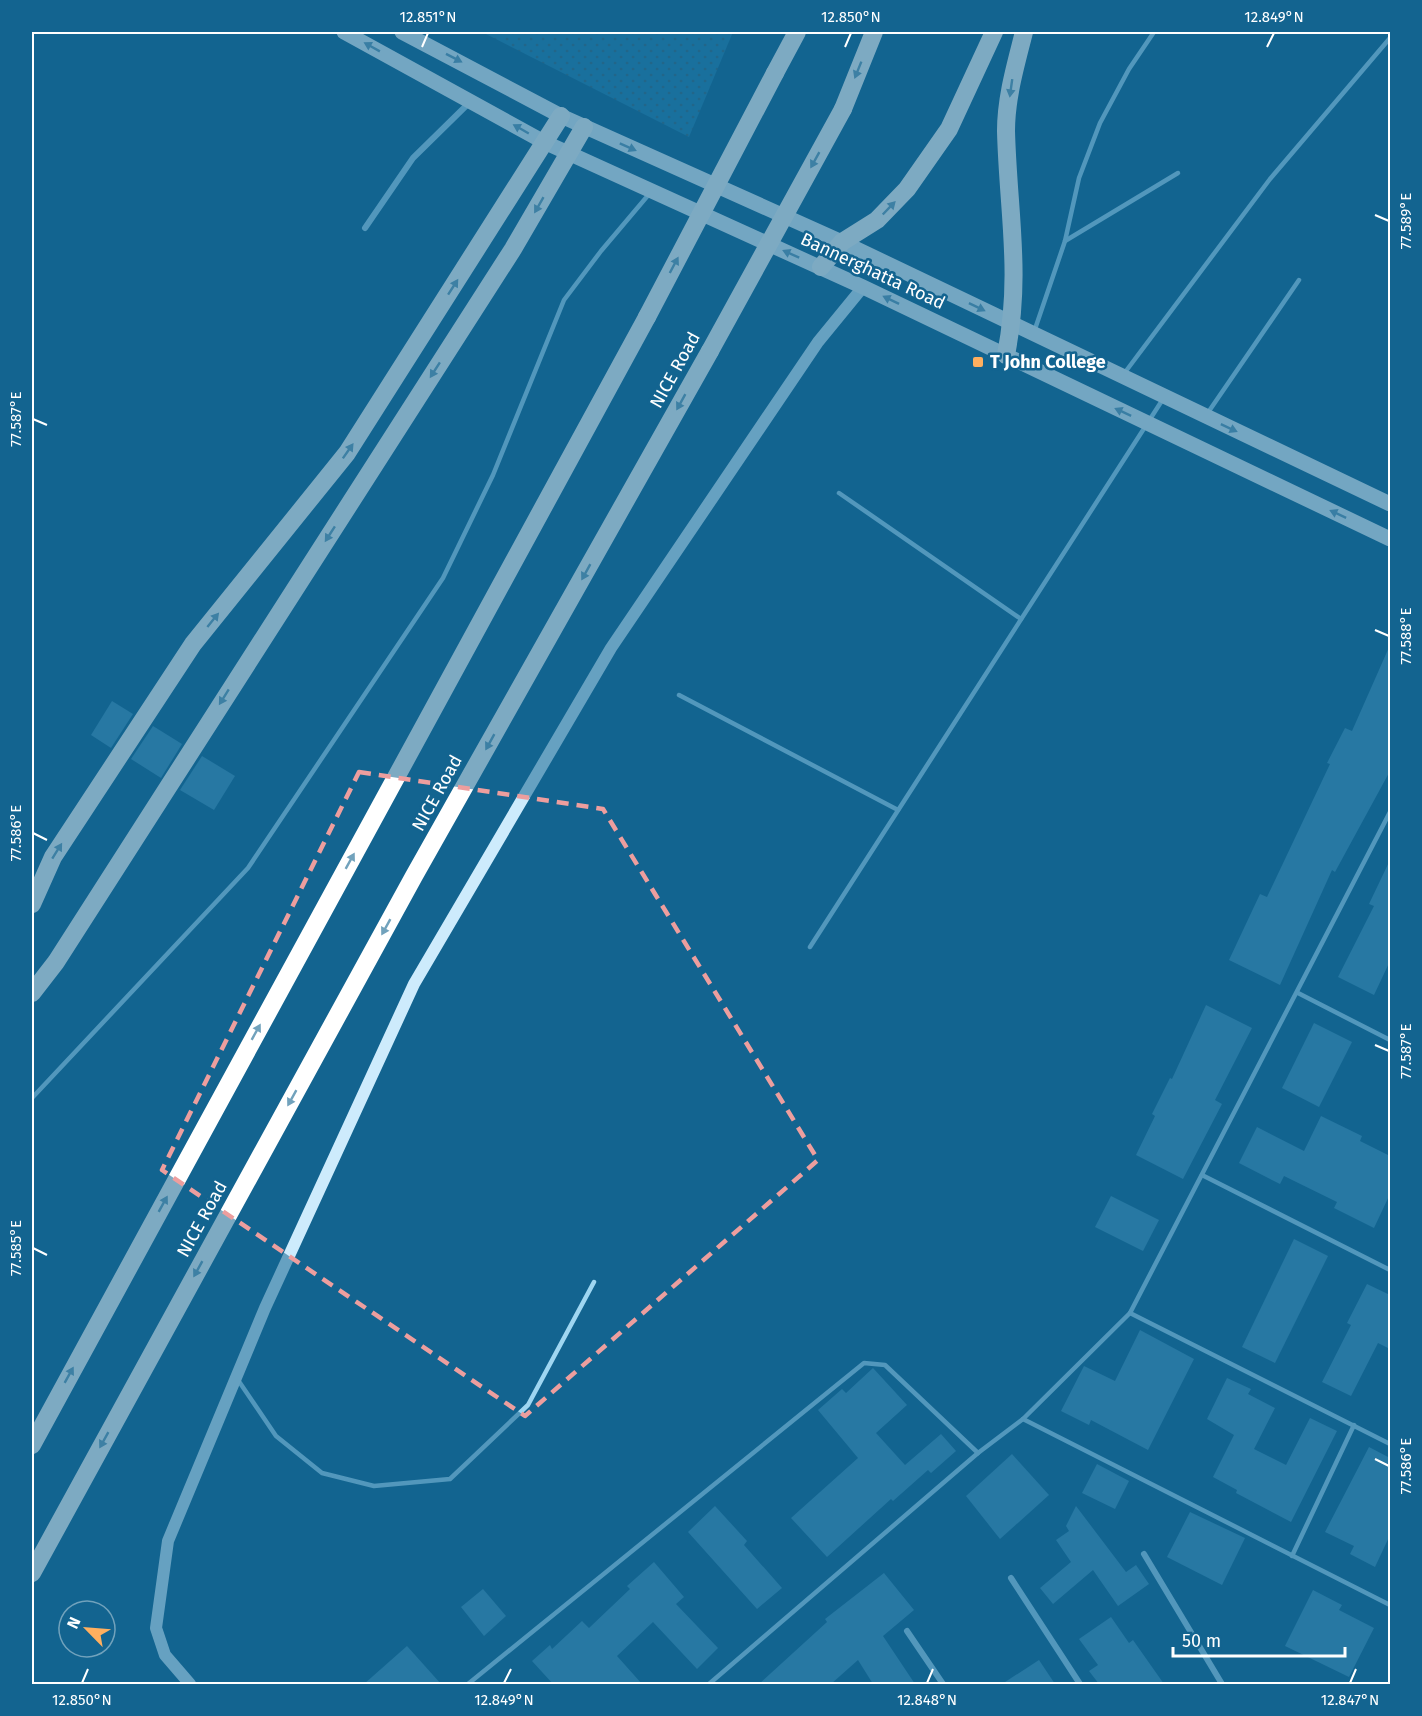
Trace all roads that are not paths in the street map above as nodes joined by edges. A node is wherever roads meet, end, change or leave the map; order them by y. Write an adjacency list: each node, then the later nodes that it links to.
1 (344, 32): 9 (main road, Bannerghatta Road, one-way to 1)
2 (402, 32): 10 (main road, Bannerghatta Road, one-way to 10)
3 (797, 32): 47 (highway, one-way to 3, bridge)
4 (874, 32): 56 (highway, NICE Road, one-way to 56, bridge)
5 (994, 32): 18 (highway, one-way to 5)
6 (1024, 32): 22 (highway, one-way to 22)
7 (1154, 32): 17 (lane)
8 (1390, 39): 25 (lane)
9 (471, 102): 12 (main road, Bannerghatta Road, one-way to 9); 16 (street)
10 (561, 116): 11 (main road, Bannerghatta Road); 12 (highway)
11 (584, 127): 13 (highway); 18 (main road, Bannerghatta Road, one-way to 18)
12 (544, 142): 13 (main road, Bannerghatta Road); 36 (highway, one-way to 12)
13 (568, 154): 15 (main road, Bannerghatta Road); 38 (highway, one-way to 38)
14 (1178, 173): 17 (lane)
15 (652, 191): 19 (main road, Bannerghatta Road, one-way to 15); 41 (lane)
16 (365, 228)
17 (1065, 241): 23 (lane)
18 (842, 242): 19 (highway); 22 (main road, Bannerghatta Road, one-way to 22)
19 (821, 267): 21 (main road, Bannerghatta Road)
20 (1299, 280): 27 (lane)
21 (863, 287): 24 (main road, Bannerghatta Road, one-way to 21); 46 (street)
22 (1012, 324): 23 (main road, Bannerghatta Road); 24 (highway)
23 (1033, 334): 25 (main road, Bannerghatta Road)
24 (1006, 356): 28 (main road, Bannerghatta Road, one-way to 24)
25 (1122, 377): 26 (main road, Bannerghatta Road)
26 (1164, 397): 27 (main road, Bannerghatta Road); 28 (lane)
27 (1205, 416): 30 (main road, Bannerghatta Road, one-way to 30)
28 (1147, 423): 31 (main road, Bannerghatta Road, one-way to 28); 32 (lane)
29 (839, 493): 32 (lane)
30 (1390, 504)
31 (1390, 539)
32 (1021, 619): 34 (lane)
33 (679, 694): 34 (lane)
34 (898, 810): 37 (lane)
35 (1390, 812): 39 (lane)
36 (32, 904)
37 (810, 947)
38 (32, 993)
39 (1298, 993): 40 (lane); 42 (lane)
40 (1390, 1040)
41 (32, 1098)
42 (1202, 1175): 43 (lane); 45 (lane)
43 (1390, 1270)
44 (594, 1282): 46 (lane)
45 (1130, 1313): 48 (lane); 49 (lane)
46 (236, 1378): 60 (street)
47 (48, 1414): 50 (highway); 52 (highway)
48 (1023, 1419): 53 (lane); 55 (lane)
49 (1354, 1425): 51 (lane); 55 (lane)
50 (32, 1432)
51 (1390, 1444)
52 (32, 1445)
53 (978, 1453): 61 (lane); 62 (lane)
54 (1144, 1554): 65 (street)
55 (1292, 1556): 58 (lane)
56 (32, 1573)
57 (1011, 1578): 64 (street)
58 (1390, 1605)
59 (907, 1631): 63 (street)
60 (190, 1684)
61 (468, 1684)
62 (709, 1684)
63 (943, 1684)
64 (1080, 1684)
65 (1222, 1684)

